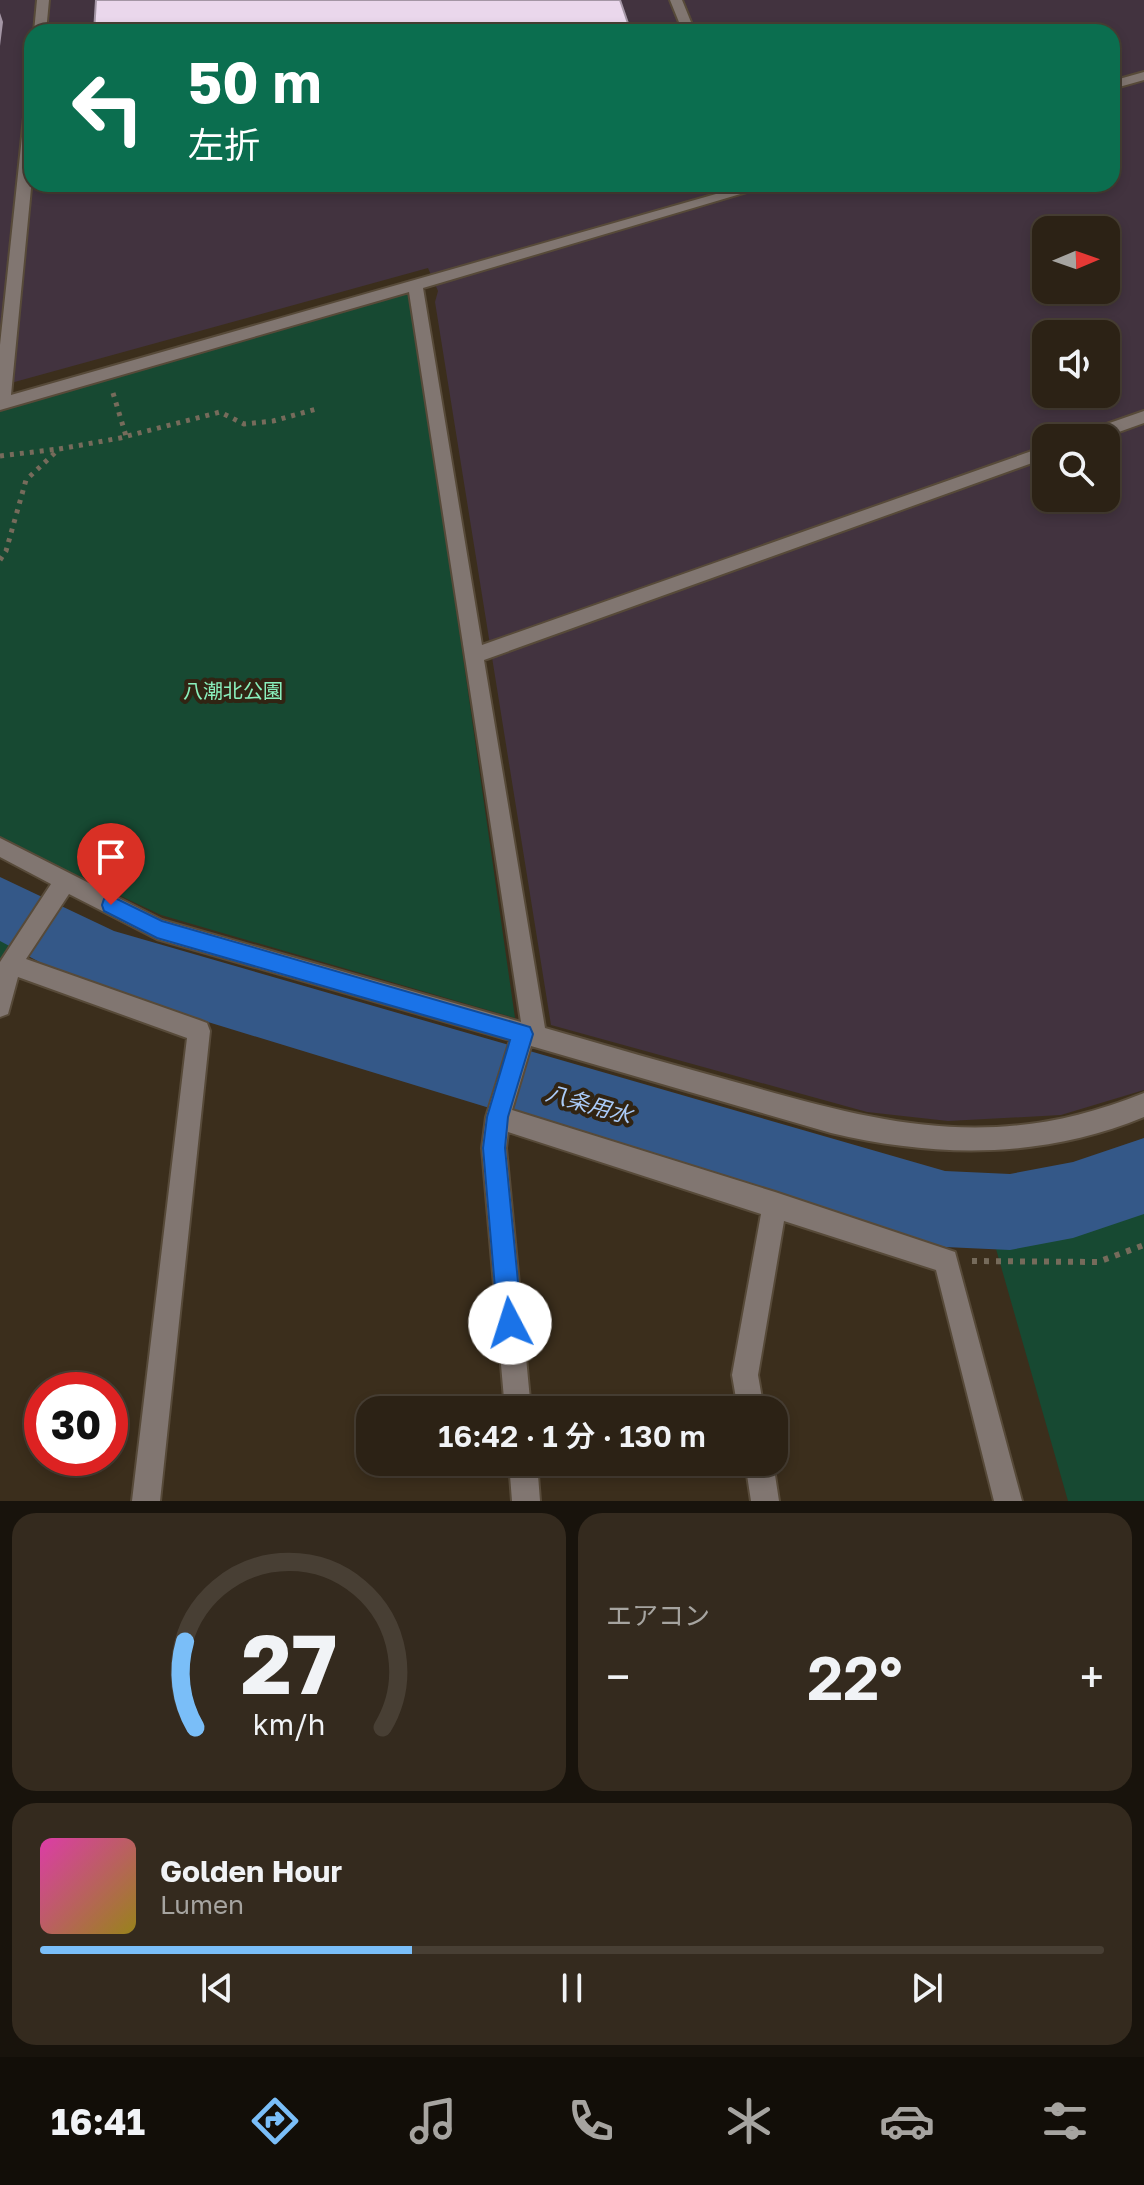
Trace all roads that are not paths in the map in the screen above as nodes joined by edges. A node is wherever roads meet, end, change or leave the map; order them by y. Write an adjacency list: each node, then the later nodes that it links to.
1 (43, 0): 3 (street)
2 (676, 0): 4 (street)
3 (41, 24)
4 (686, 24)
5 (1144, 76): 6 (street)
6 (1120, 83)
7 (24, 184): 10 (street)
8 (735, 192): 9 (street)
9 (415, 284): 10 (street); 14 (street)
10 (1, 404)
11 (1144, 417): 12 (street)
12 (1120, 425)
13 (1032, 457): 14 (street)
14 (474, 656): 19 (street)
15 (0, 847): 16 (street)
16 (65, 881): 17 (street); 19 (street)
17 (10, 964): 18 (street); 27 (street)
18 (0, 1006)
19 (529, 1036): 20 (street); 21 (street)
20 (1144, 1105)
21 (500, 1108): 22 (street); 23 (street)
22 (775, 1204): 24 (street); 30 (street)
23 (517, 1396)
24 (749, 1396)
25 (524, 1476): 28 (street)
26 (761, 1476): 29 (street)
27 (146, 1501)
28 (526, 1501)
29 (765, 1501)
30 (1008, 1501)

